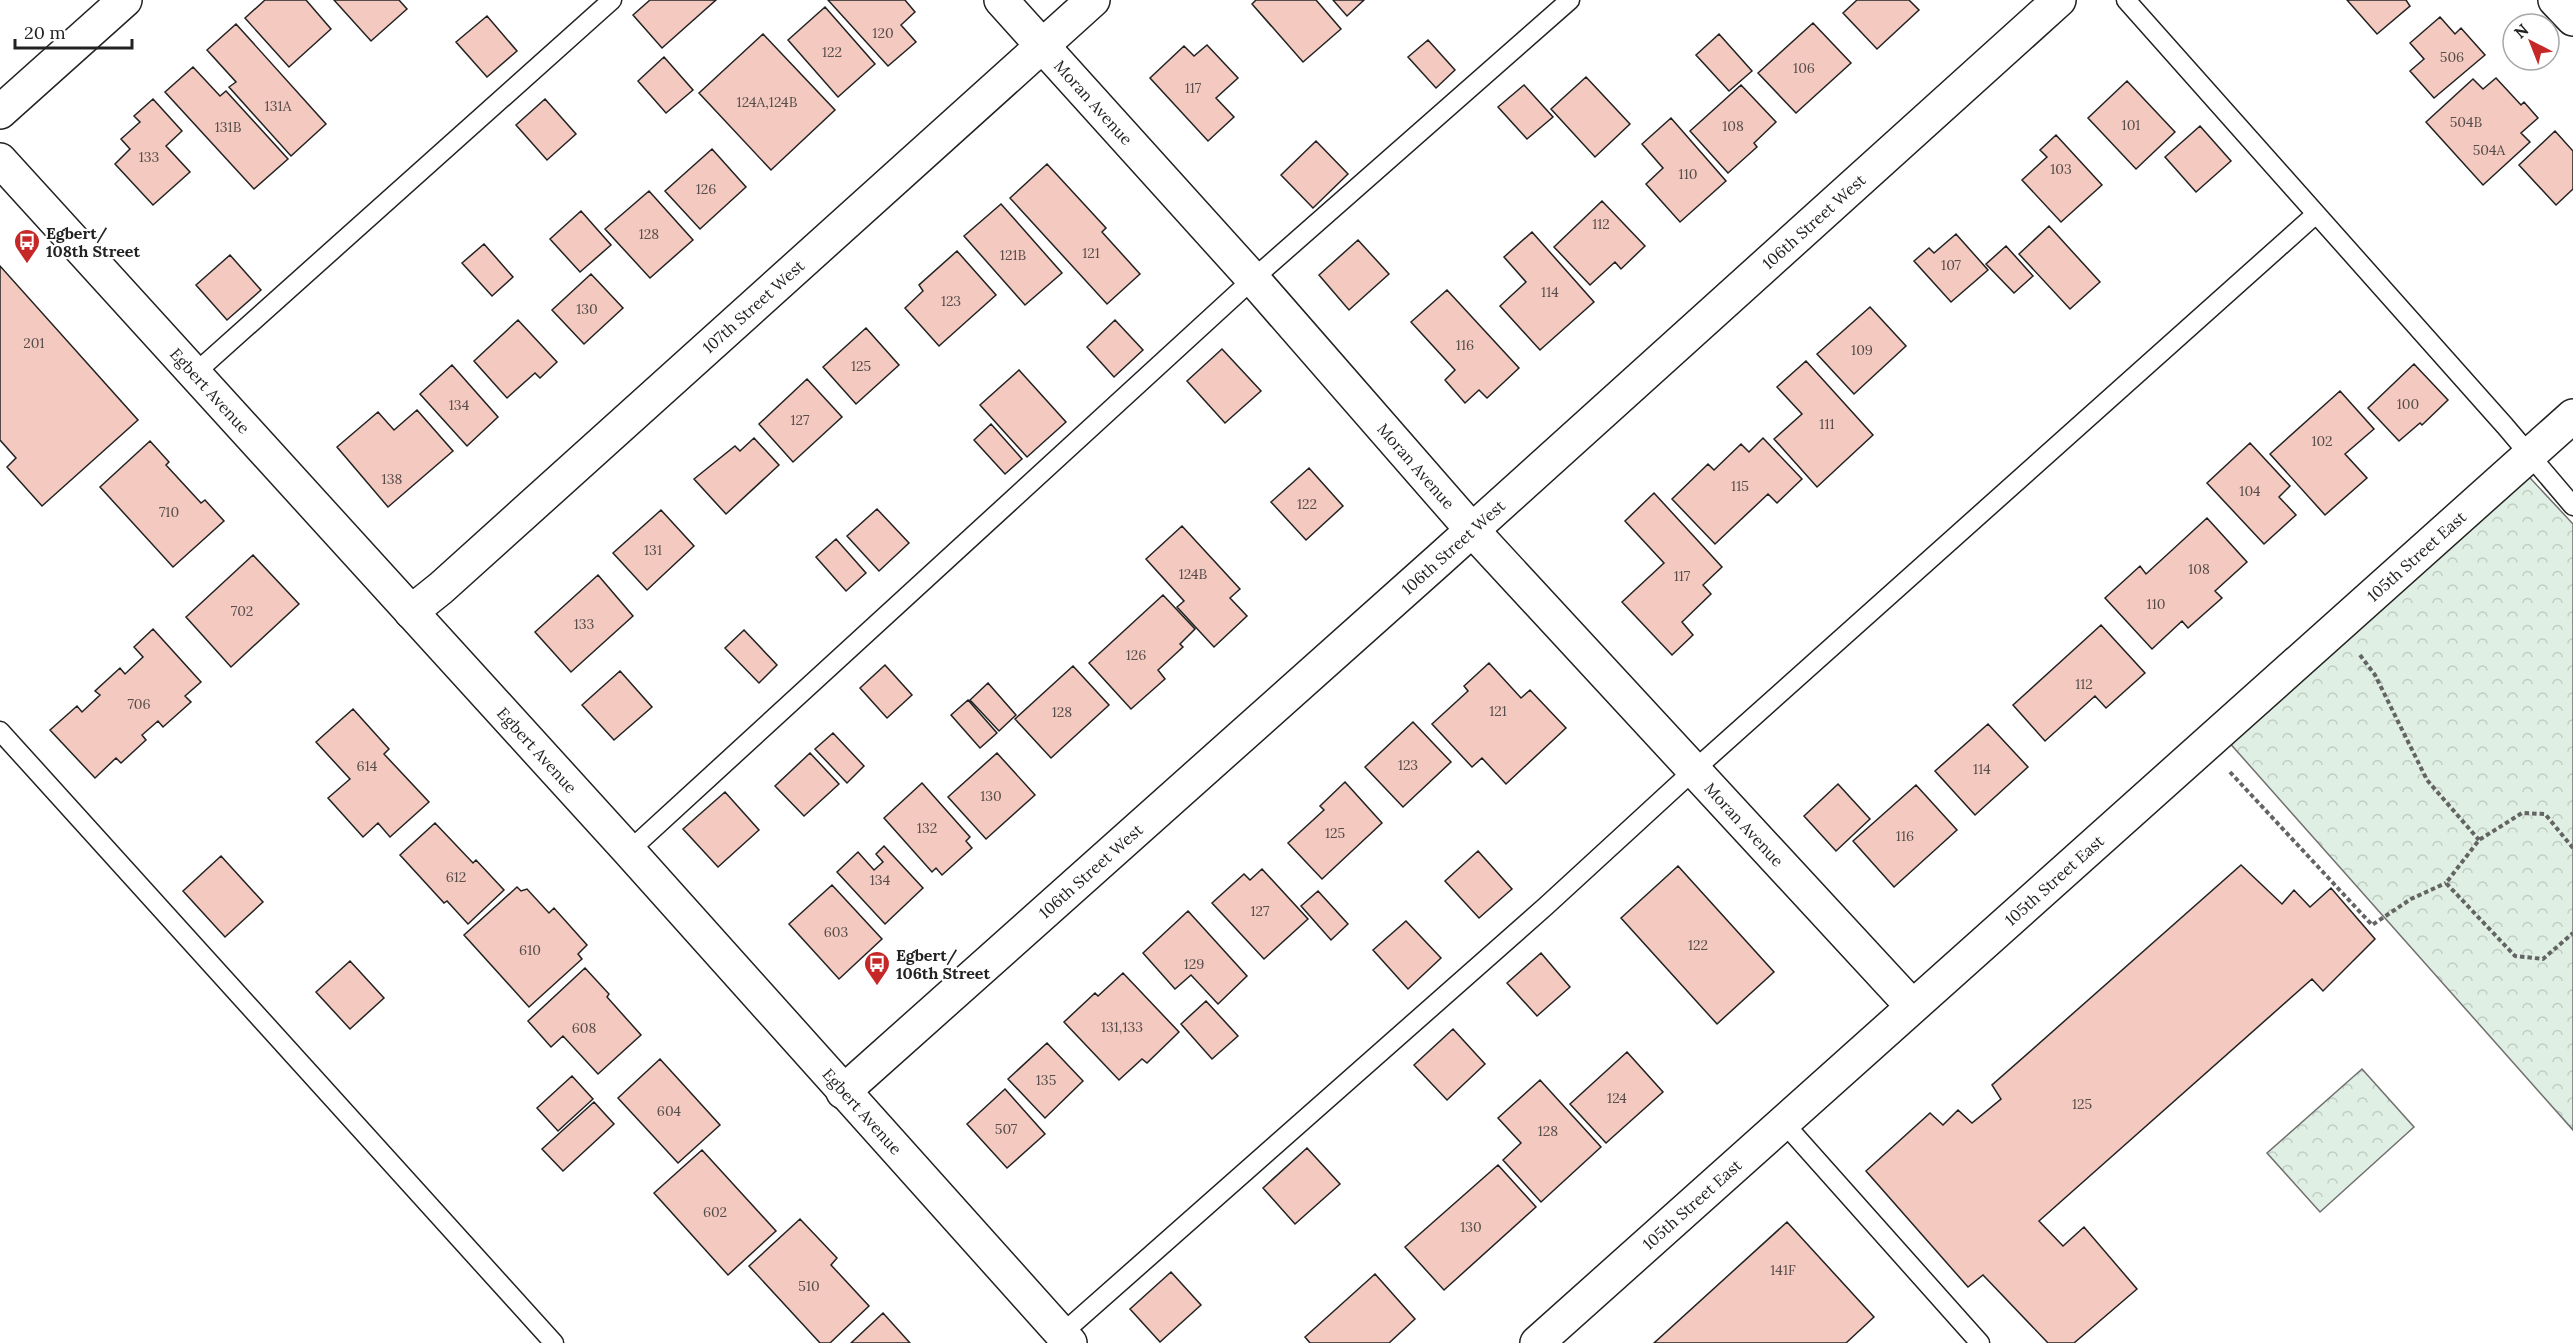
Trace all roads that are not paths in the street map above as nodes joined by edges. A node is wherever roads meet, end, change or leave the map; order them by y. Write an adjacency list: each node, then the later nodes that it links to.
1 (124, 0): 11 (street)
2 (612, 0): 15 (lane)
3 (1001, 0): 10 (street, Moran Avenue)
4 (1093, 0): 10 (street, 107th Street West)
5 (1570, 0): 14 (lane)
6 (2059, 0): 19 (street, 106th Street West)
7 (2126, 0): 13 (lane)
8 (2555, 0): 9 (street)
9 (2573, 20)
10 (1042, 46): 14 (street, Moran Avenue); 20 (street, 107th Street West)
11 (0, 112)
12 (0, 160): 15 (street, Egbert Avenue)
13 (2316, 214): 17 (lane); 22 (lane)
14 (1253, 279): 19 (street, Moran Avenue); 23 (lane)
15 (194, 374): 20 (street, Egbert Avenue)
16 (2573, 416): 17 (street, 105th Street East)
17 (2529, 456): 18 (lane); 24 (street, 105th Street East)
18 (2573, 506)
19 (1472, 530): 22 (street, Moran Avenue); 25 (street, 106th Street West)
20 (411, 612): 23 (street, Egbert Avenue)
21 (0, 731): 28 (lane)
22 (1693, 771): 24 (street, Moran Avenue); 27 (lane)
23 (629, 851): 25 (street, Egbert Avenue)
24 (1912, 1006): 26 (street, 105th Street East)
25 (843, 1092): 27 (street, Egbert Avenue)
26 (1783, 1122): 29 (street, 105th Street East); 30 (lane)
27 (1061, 1340)
28 (554, 1343)
29 (1537, 1343)
30 (1980, 1343)

